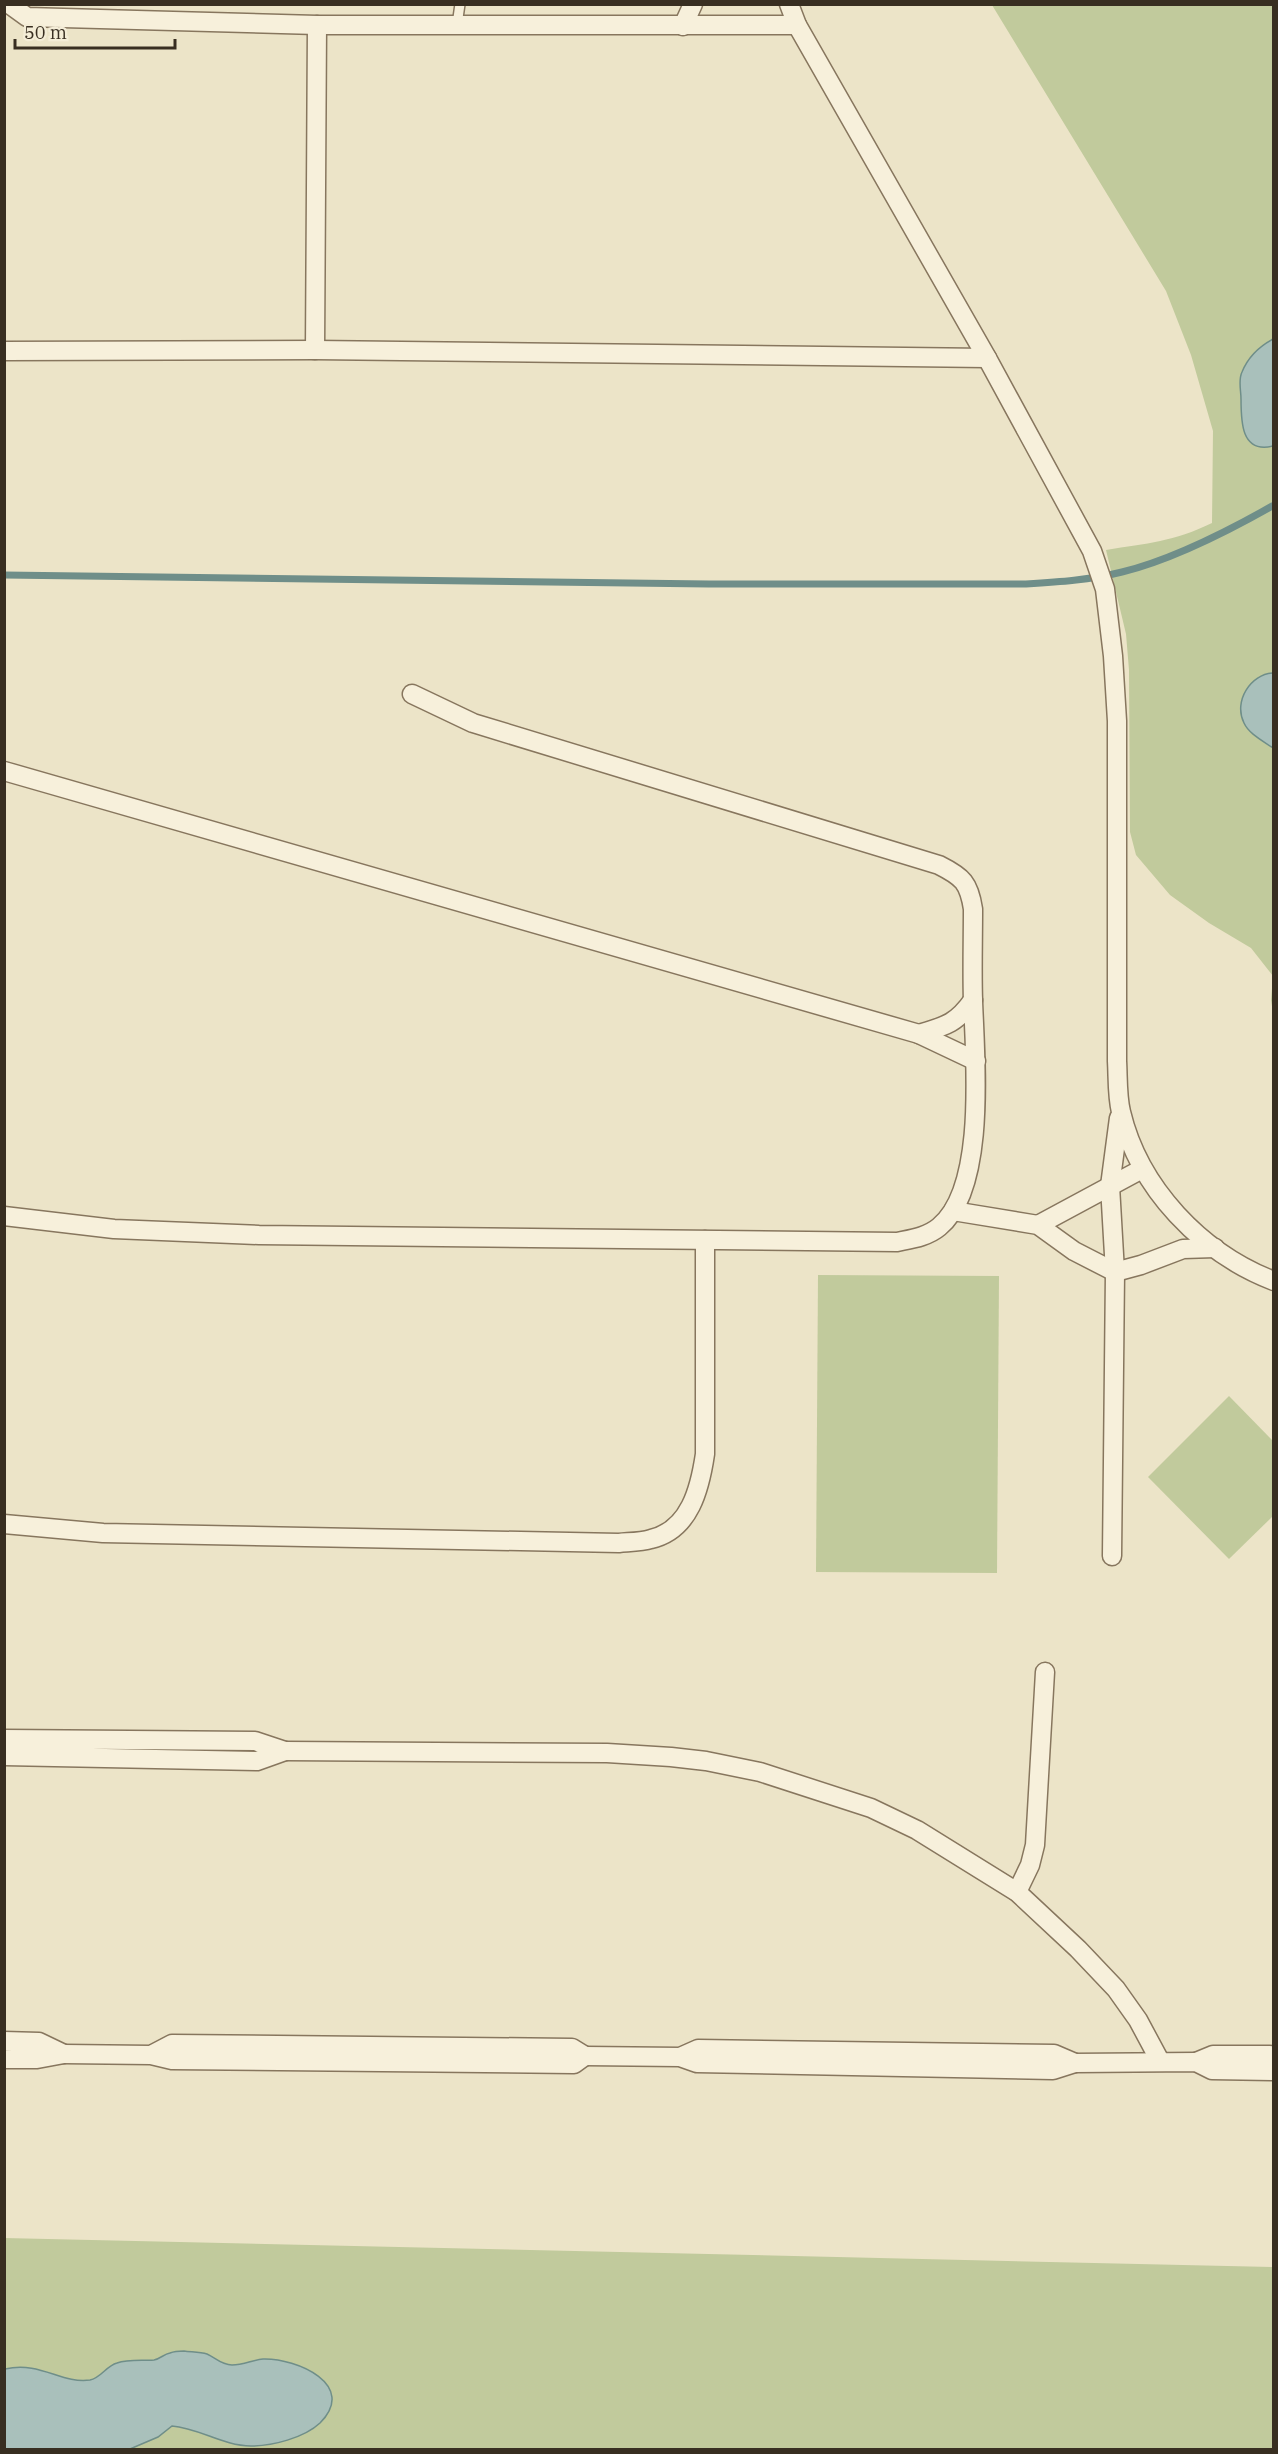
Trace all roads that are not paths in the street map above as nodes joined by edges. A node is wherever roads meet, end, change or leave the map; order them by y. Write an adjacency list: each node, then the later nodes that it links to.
1 (9, 4): 6 (street)
2 (460, 4): 8 (lane)
3 (693, 4): 10 (street)
4 (789, 4): 9 (street)
5 (4, 17): 6 (street)
6 (27, 17): 7 (street)
7 (317, 25): 8 (street); 12 (street)
8 (457, 25): 10 (street)
9 (797, 25): 10 (street); 13 (street)
10 (683, 26)
11 (4, 351): 12 (street)
12 (315, 351): 13 (street)
13 (987, 358): 19 (street)
14 (412, 694): 16 (street)
15 (4, 771): 17 (street)
16 (973, 1000): 17 (street); 18 (street)
17 (919, 1034): 18 (street)
18 (976, 1061): 22 (street)
19 (1120, 1110): 20 (street); 21 (street)
20 (1142, 1170): 21 (street); 26 (street)
21 (1110, 1186): 24 (street); 27 (street)
22 (953, 1211): 24 (street); 25 (street)
23 (4, 1216): 25 (street)
24 (1038, 1225): 27 (street)
25 (705, 1240): 29 (street)
26 (1215, 1248): 27 (street); 28 (street)
27 (1115, 1272): 30 (street)
28 (1274, 1281)
29 (4, 1524)
30 (1112, 1556)
31 (1045, 1672): 37 (street)
32 (4, 1738): 33 (street)
33 (144, 1740): 34 (street); 36 (street)
34 (285, 1751): 36 (street); 37 (street)
35 (4, 1756): 36 (street)
36 (144, 1758)
37 (1017, 1892): 42 (street)
38 (4, 2041): 39 (street)
39 (64, 2054): 41 (street); 42 (street)
40 (1274, 2057): 43 (street)
41 (4, 2059)
42 (1160, 2061): 43 (street)
43 (1196, 2062): 44 (street)
44 (1274, 2071)

